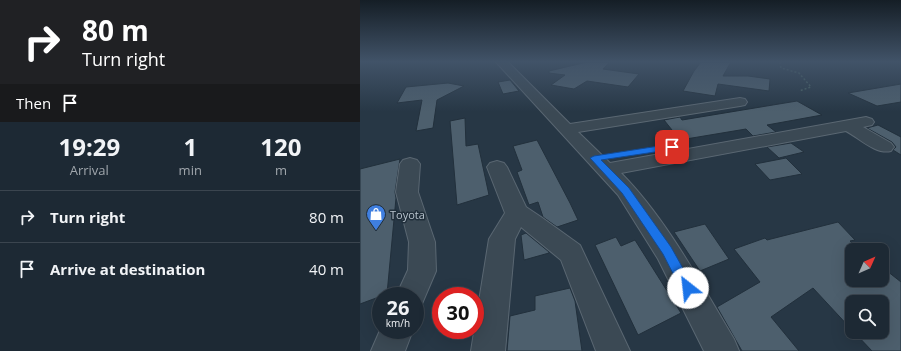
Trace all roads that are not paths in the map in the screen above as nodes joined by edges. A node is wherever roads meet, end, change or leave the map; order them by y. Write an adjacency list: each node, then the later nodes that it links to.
1 (517, 78): 6 (street)
2 (740, 102): 6 (street)
3 (829, 119): 9 (street)
4 (866, 122): 5 (street)
5 (848, 125): 7 (street); 9 (street)
6 (566, 129): 9 (street)
7 (885, 147)
8 (410, 164): 12 (street)
9 (600, 164): 17 (street)
10 (497, 167): 11 (street)
11 (518, 214): 15 (street); 16 (street)
12 (415, 287)
13 (393, 339): 14 (street)
14 (388, 351)
15 (488, 351)
16 (613, 351)
17 (722, 351)

